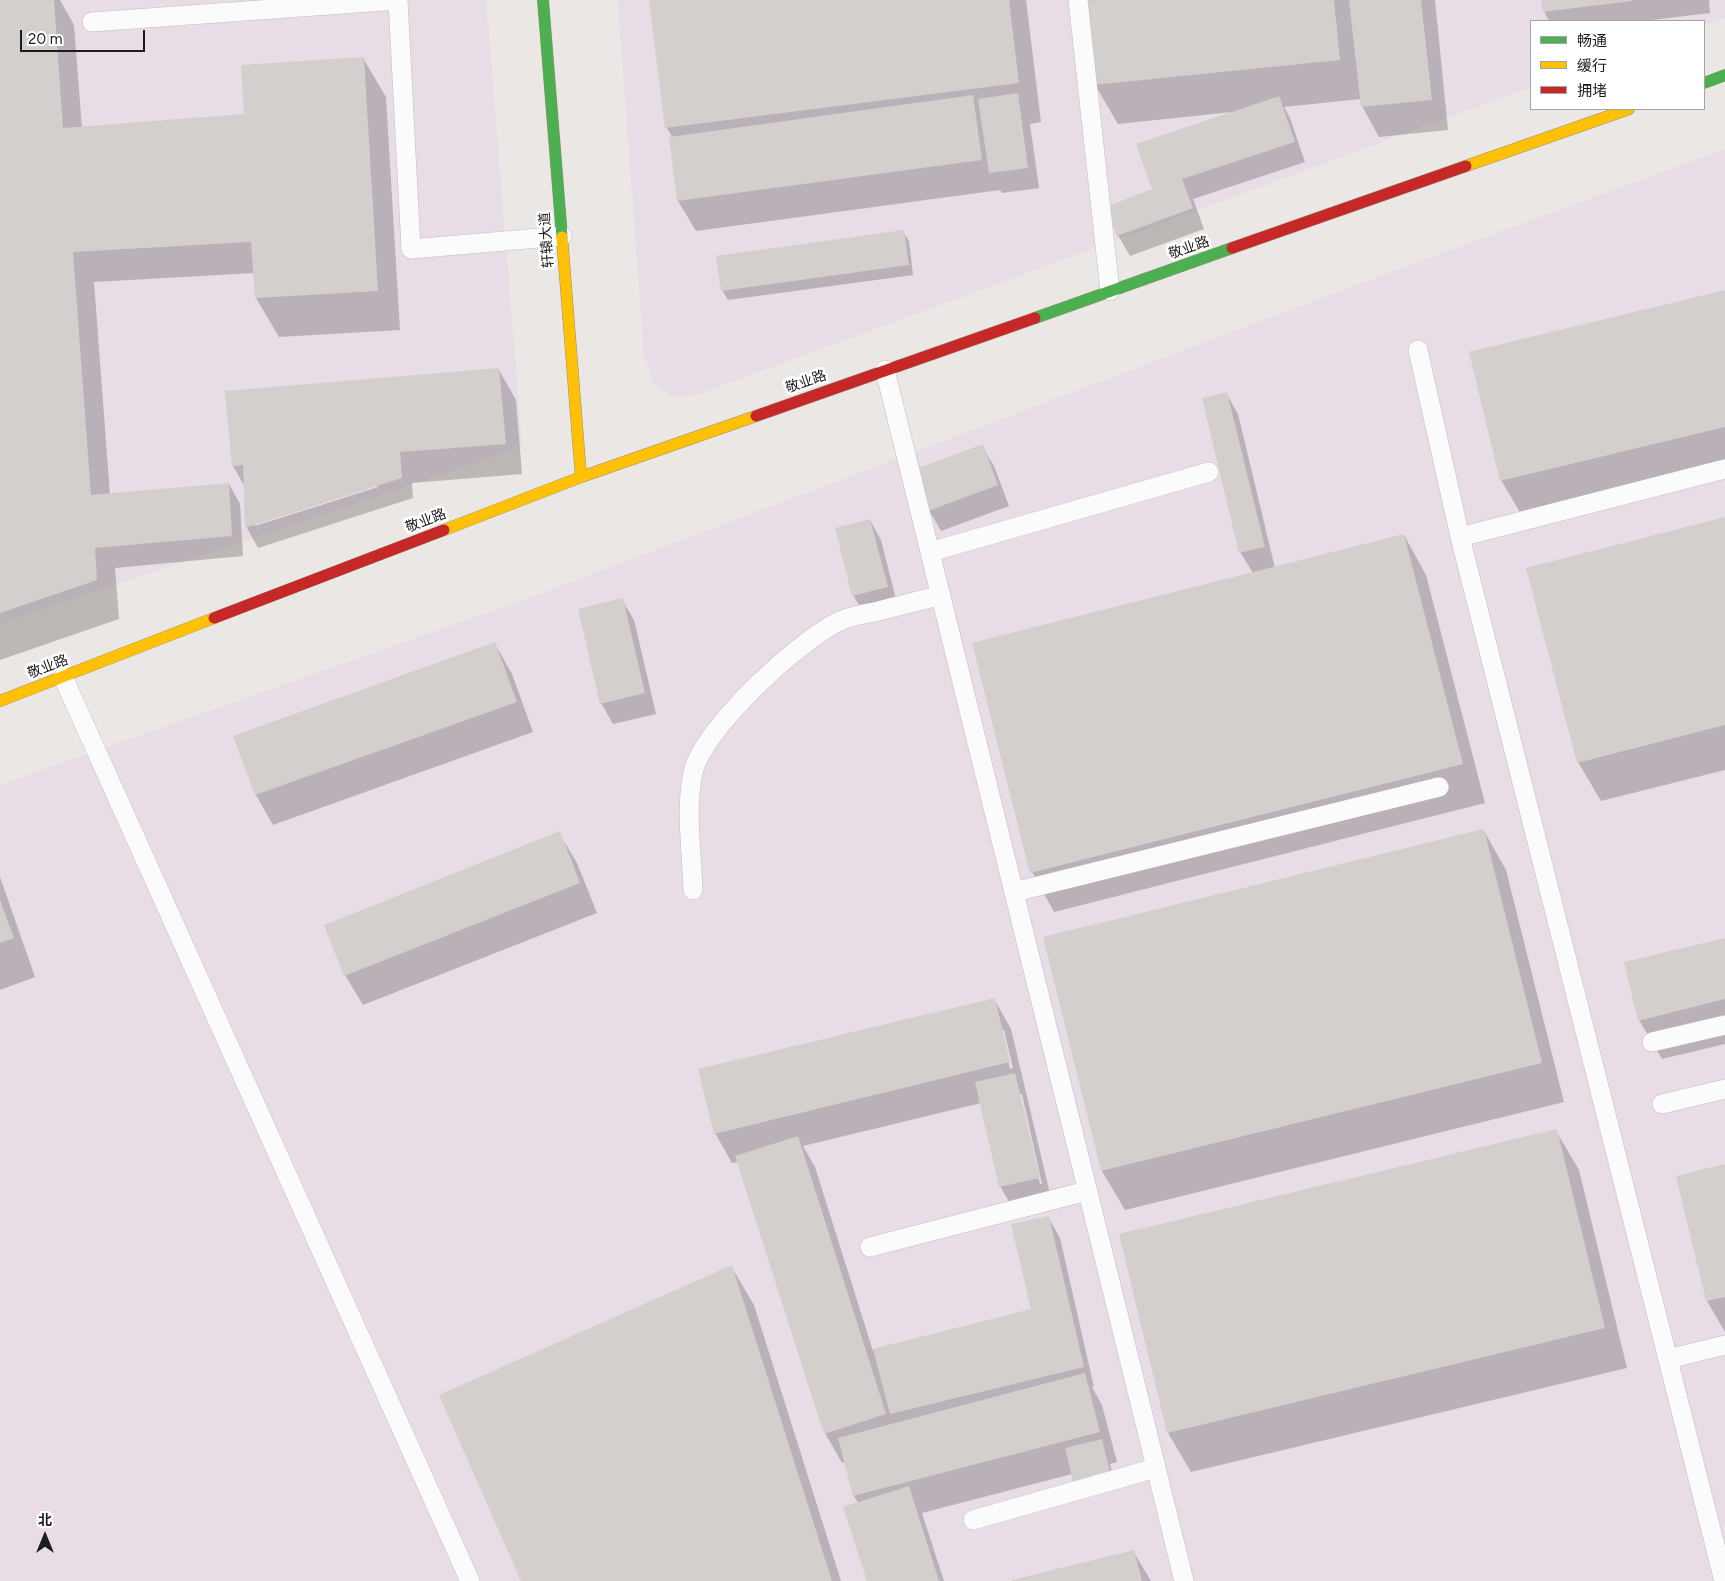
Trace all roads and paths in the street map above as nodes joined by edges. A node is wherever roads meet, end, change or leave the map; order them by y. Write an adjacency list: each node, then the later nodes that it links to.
1 (543, 0): 7 (street, 轩辕大道)
2 (1078, 0): 8 (lane)
3 (92, 22): 7 (lane)
4 (1725, 75): 5 (street)
5 (1705, 83)
6 (1626, 110): 8 (street, 敬业路)
7 (562, 236): 13 (street, 轩辕大道)
8 (1110, 291): 10 (street, 敬业路)
9 (1418, 350): 14 (lane)
10 (885, 370): 13 (street, 敬业路); 15 (lane)
11 (1725, 469): 14 (lane)
12 (1209, 472): 15 (lane)
13 (581, 477): 17 (street, 敬业路)
14 (1460, 537): 29 (lane)
15 (930, 552): 16 (lane)
16 (941, 595): 20 (lane); 21 (lane)
17 (63, 677): 18 (street, 敬业路); 32 (lane)
18 (0, 701)
19 (1439, 787): 21 (lane)
20 (693, 890)
21 (1014, 892): 26 (lane)
22 (1725, 1025): 23 (lane)
23 (1652, 1042)
24 (1725, 1089): 25 (lane)
25 (1662, 1104)
26 (1087, 1191): 27 (lane); 30 (lane)
27 (870, 1247)
28 (1725, 1345): 29 (lane)
29 (1668, 1359): 34 (lane)
30 (1156, 1468): 31 (lane); 33 (lane)
31 (973, 1520)
32 (470, 1581)
33 (1184, 1581)
34 (1724, 1581)

